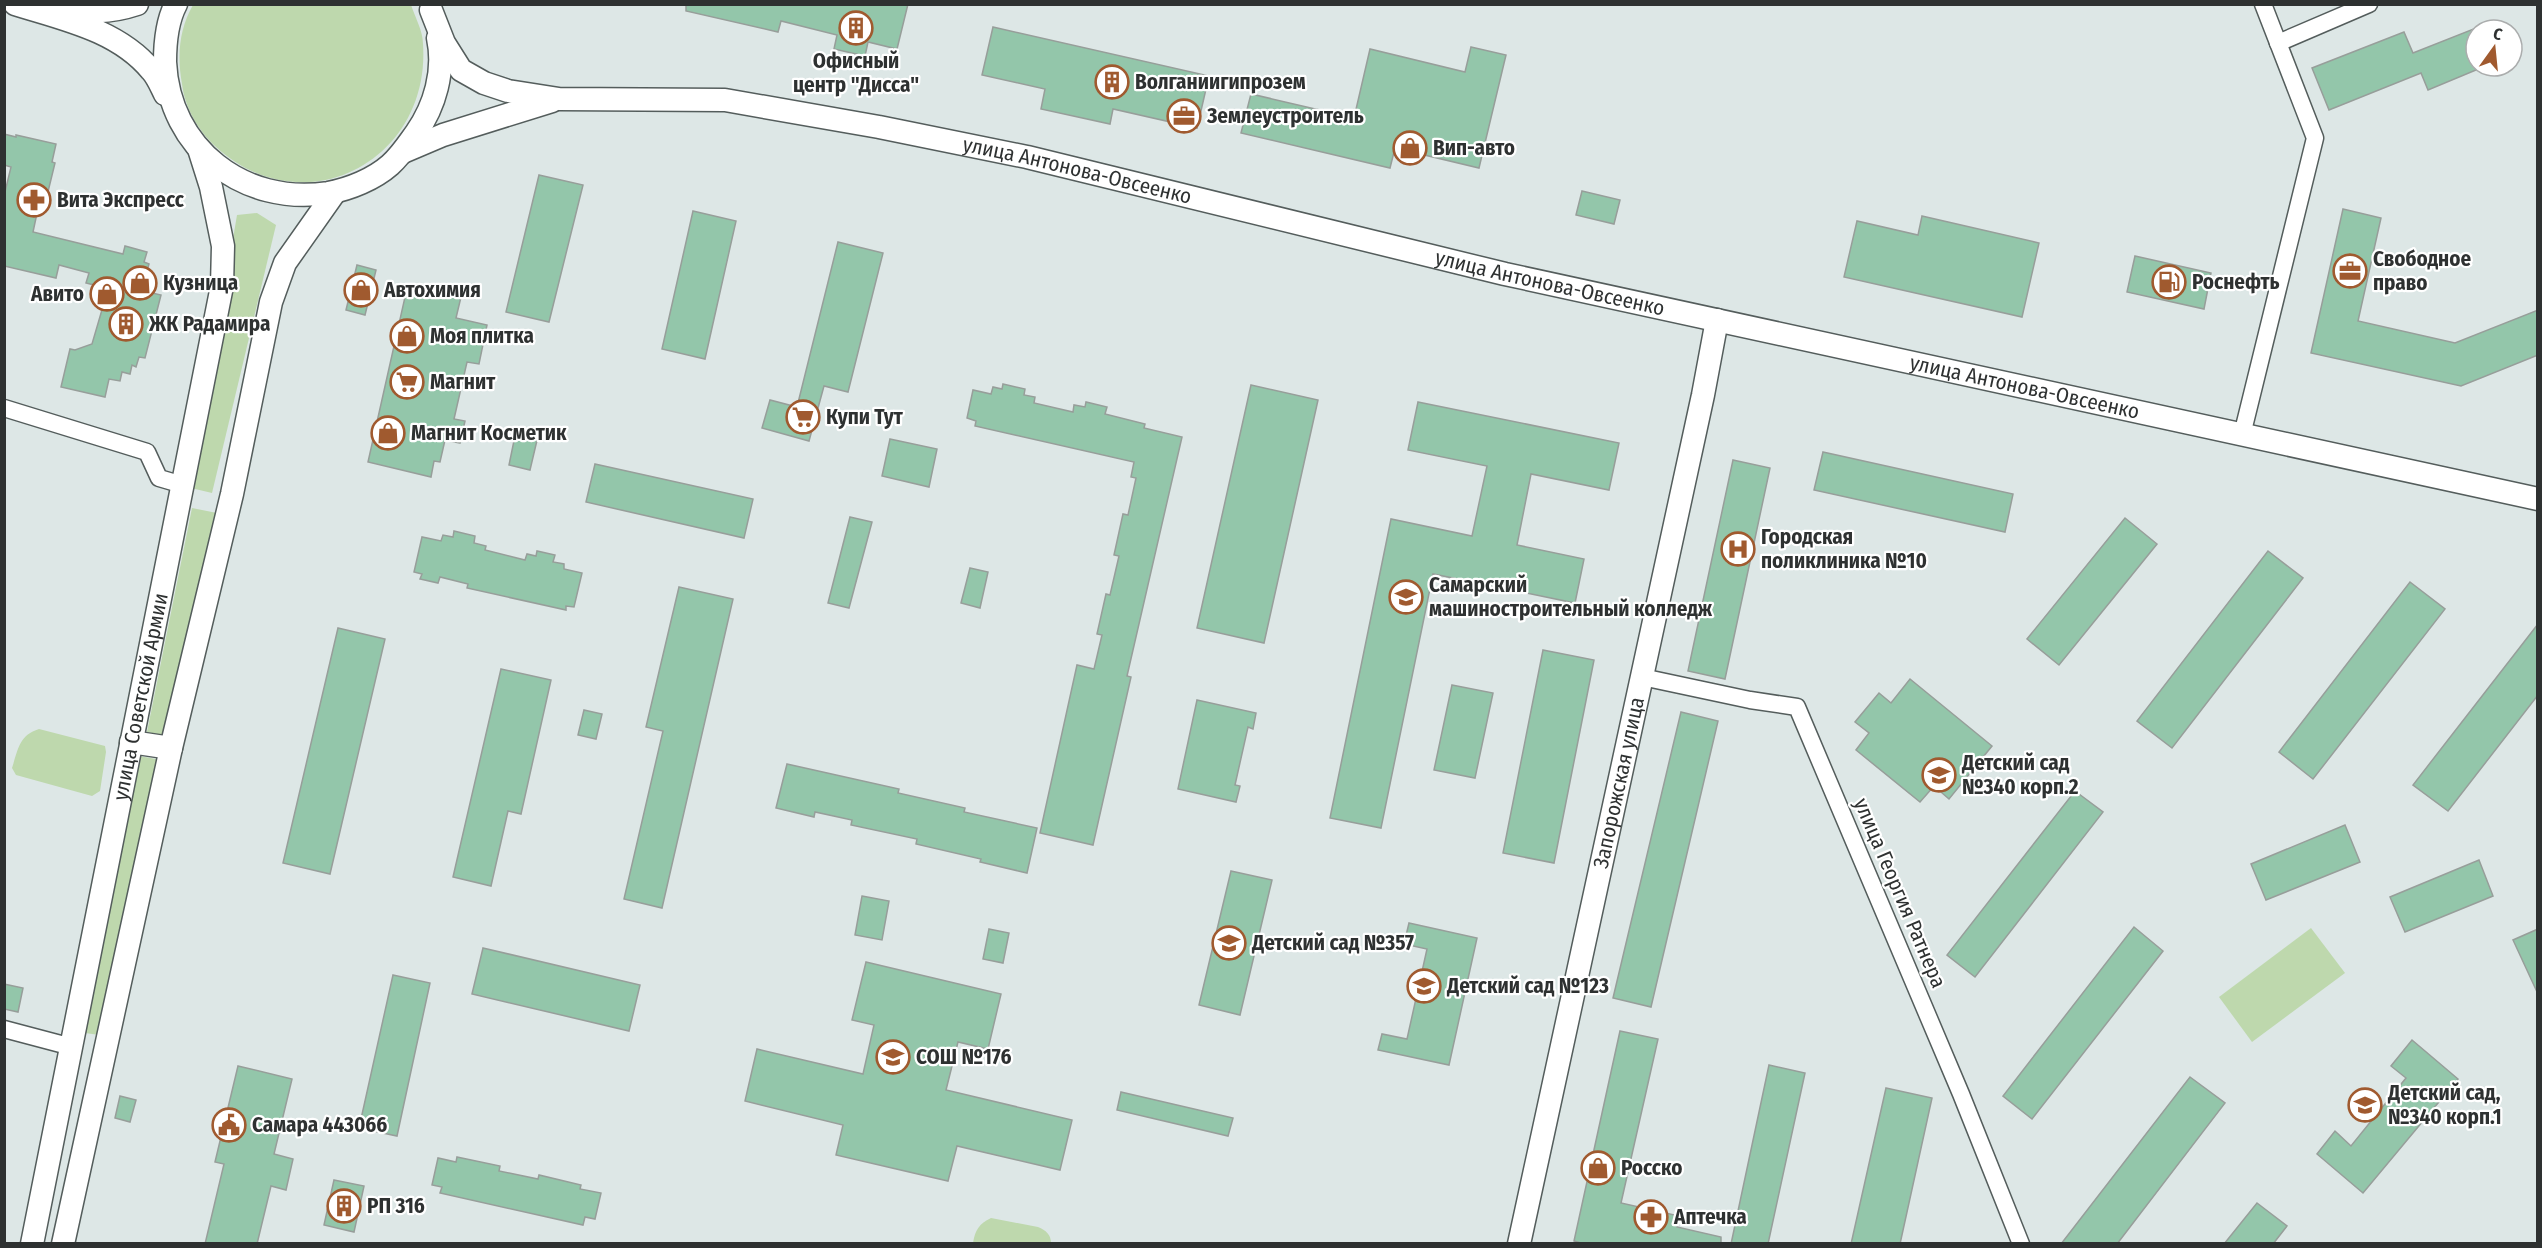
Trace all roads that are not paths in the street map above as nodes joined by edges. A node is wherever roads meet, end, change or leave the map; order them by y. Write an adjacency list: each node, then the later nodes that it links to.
1 (15, 4): 10 (main road)
2 (42, 4): 3 (main road)
3 (137, 4)
4 (176, 4): 10 (main road)
5 (2263, 4): 8 (street)
6 (2369, 4): 8 (street)
7 (430, 7): 9 (main road, улица Антонова-Овсеенко); 12 (main road)
8 (2278, 43): 16 (street)
9 (559, 99): 12 (main road, улица Антонова-Овсеенко); 14 (main road, улица Антонова-Овсеенко)
10 (177, 116): 11 (main road)
11 (199, 149): 13 (main road); 17 (main road, улица Советской Армии)
12 (403, 152): 13 (main road)
13 (335, 192): 21 (main road, улица Советской Армии)
14 (1717, 320): 16 (main road, улица Антонова-Овсеенко); 19 (main road, Запорожская улица)
15 (4, 408): 17 (street)
16 (2242, 435): 18 (main road, улица Антонова-Овсеенко)
17 (183, 485): 20 (main road, улица Советской Армии)
18 (2538, 500)
19 (1642, 677): 27 (main road, Запорожская улица); 28 (street, улица Георгия Ратнера)
20 (131, 742): 21 (main road); 23 (main road, улица Советской Армии)
21 (171, 748): 24 (main road, улица Советской Армии)
22 (4, 1029): 23 (street)
23 (72, 1047): 24 (main road); 25 (main road, улица Советской Армии)
24 (106, 1050): 26 (main road, улица Советской Армии)
25 (32, 1244)
26 (63, 1244)
27 (1519, 1244)
28 (2021, 1244)

